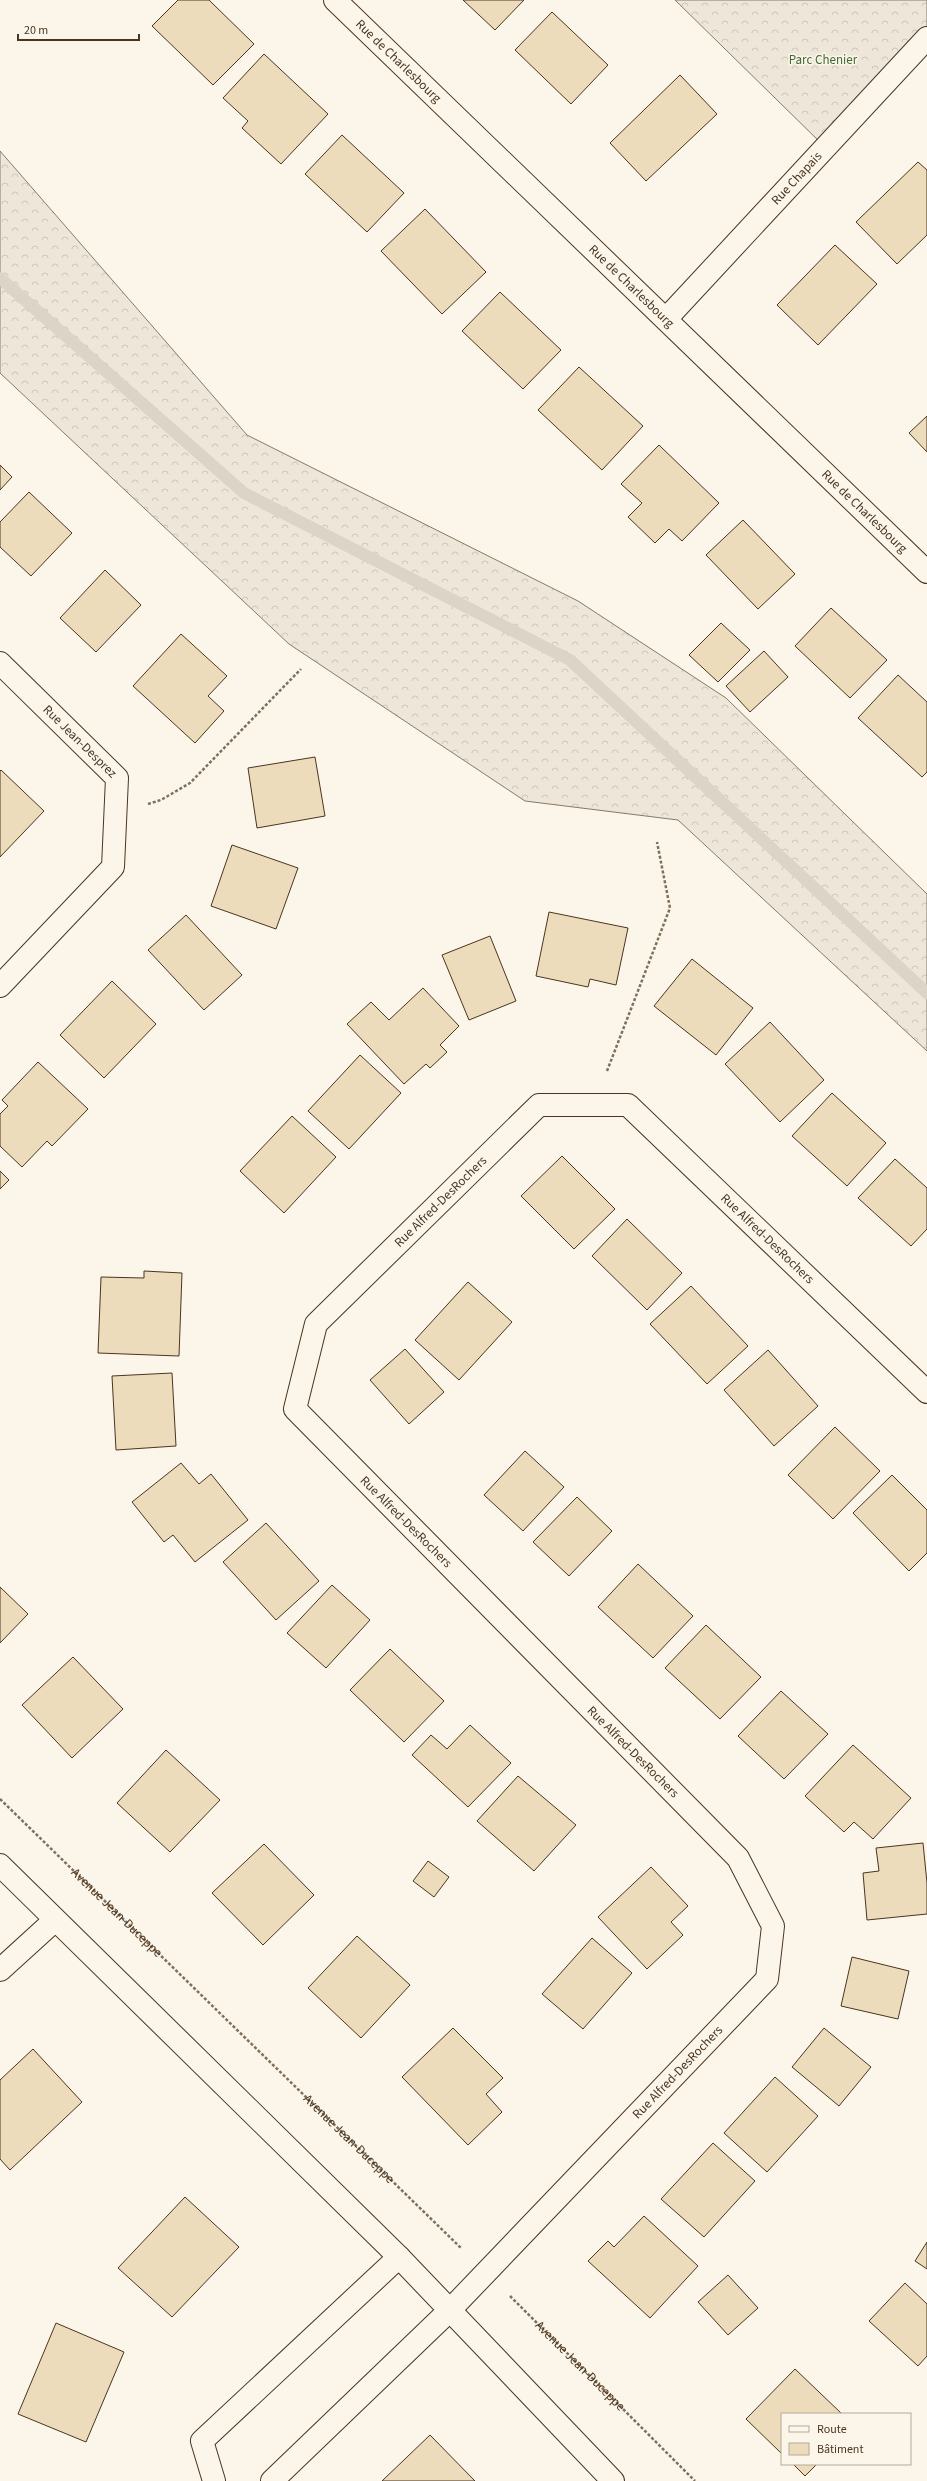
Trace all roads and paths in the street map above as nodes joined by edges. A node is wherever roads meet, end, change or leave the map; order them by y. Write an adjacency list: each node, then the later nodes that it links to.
1 (335, 0): 3 (street, Rue de Charlesbourg)
2 (927, 38): 3 (street, Rue Chapais)
3 (666, 319): 4 (street, Rue de Charlesbourg)
4 (927, 572)
5 (0, 663): 7 (street, Rue Jean-Desprez)
6 (302, 669): 7 (path)
7 (115, 814): 9 (street, Rue Jean-Desprez)
8 (657, 842): 10 (path)
9 (0, 986)
10 (594, 1105): 11 (street, Rue Alfred-DesRochers); 17 (street, Rue Alfred-DesRochers)
11 (927, 1392)
12 (0, 1799): 17 (path, Avenue Jean-Duceppe)
13 (0, 1865): 14 (street)
14 (55, 1920): 15 (street); 16 (street)
15 (0, 1970)
16 (399, 2257): 18 (street); 19 (street)
17 (486, 2272): 18 (street, Rue Alfred-DesRochers); 22 (path, Avenue Jean-Duceppe)
18 (450, 2310): 20 (street); 21 (street)
19 (214, 2481)
20 (272, 2481)
21 (613, 2481)
22 (695, 2481)

